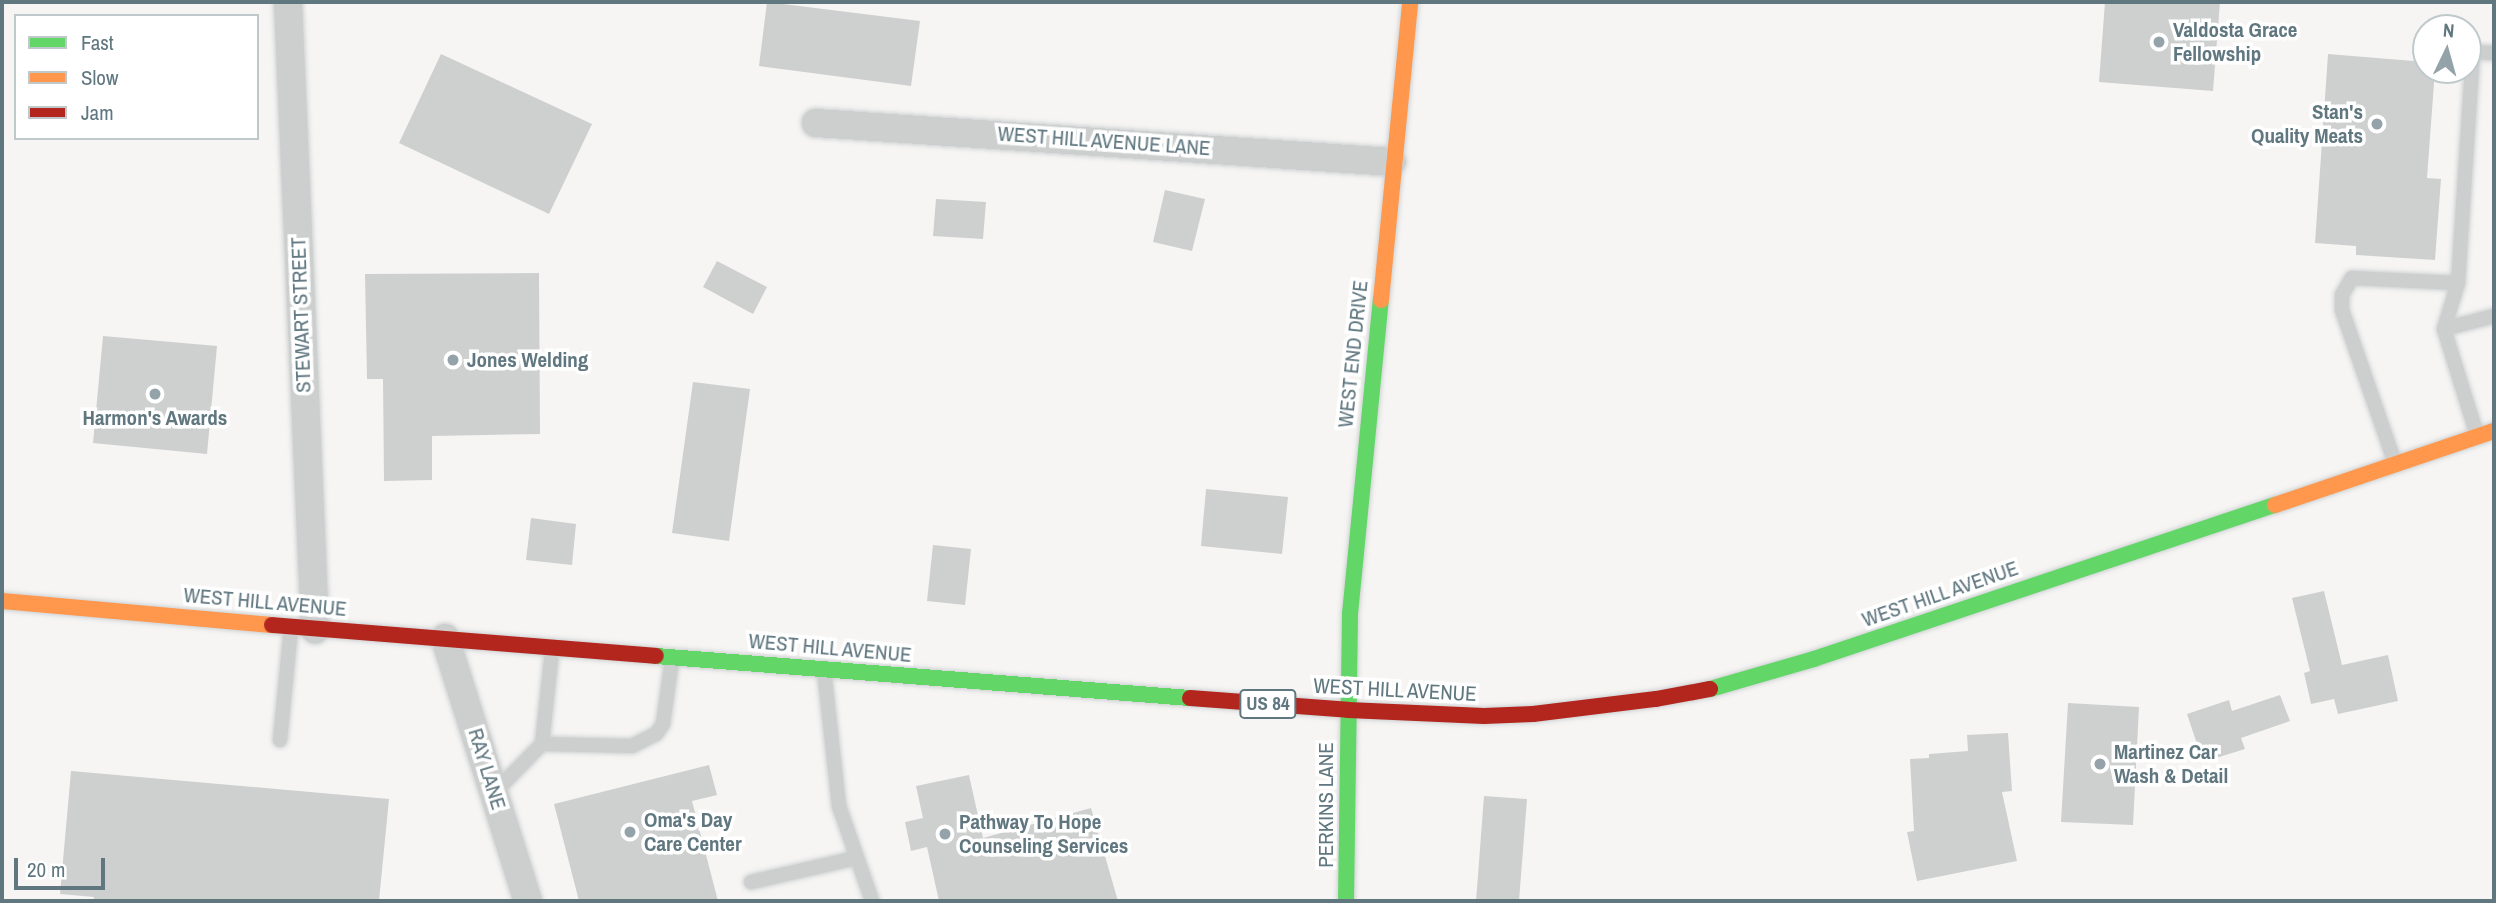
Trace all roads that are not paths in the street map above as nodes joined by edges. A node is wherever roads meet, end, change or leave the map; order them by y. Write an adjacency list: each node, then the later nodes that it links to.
1 (288, 2): 13 (street, STEWART STREET)
2 (1410, 2): 5 (main road, WEST END DRIVE)
3 (2494, 53): 6 (lane)
4 (816, 123): 5 (street, WEST HILL AVENUE LANE)
5 (1392, 162): 18 (main road, WEST END DRIVE)
6 (2458, 283): 8 (lane); 11 (lane)
7 (2494, 316): 8 (lane)
8 (2444, 329): 10 (lane)
9 (2494, 431): 10 (main road, WEST HILL AVENUE / US 84)
10 (2477, 437): 11 (main road, WEST HILL AVENUE / US 84)
11 (2396, 464): 18 (main road, WEST HILL AVENUE / US 84)
12 (2, 601): 13 (main road, WEST HILL AVENUE / US 84)
13 (303, 628): 14 (main road, WEST HILL AVENUE / US 84); 19 (lane)
14 (445, 638): 15 (main road, WEST HILL AVENUE / US 84); 21 (street, RAY LANE)
15 (553, 646): 16 (main road, WEST HILL AVENUE / US 84); 20 (lane)
16 (672, 656): 17 (main road, WEST HILL AVENUE / US 84); 20 (lane)
17 (824, 668): 18 (main road, WEST HILL AVENUE / US 84); 22 (lane)
18 (1348, 710): 26 (main road, PERKINS LANE)
19 (280, 740)
20 (542, 744): 21 (lane)
21 (494, 793): 24 (street, RAY LANE)
22 (856, 858): 23 (lane); 25 (lane)
23 (751, 882)
24 (528, 901)
25 (872, 901)
26 (1346, 901)

